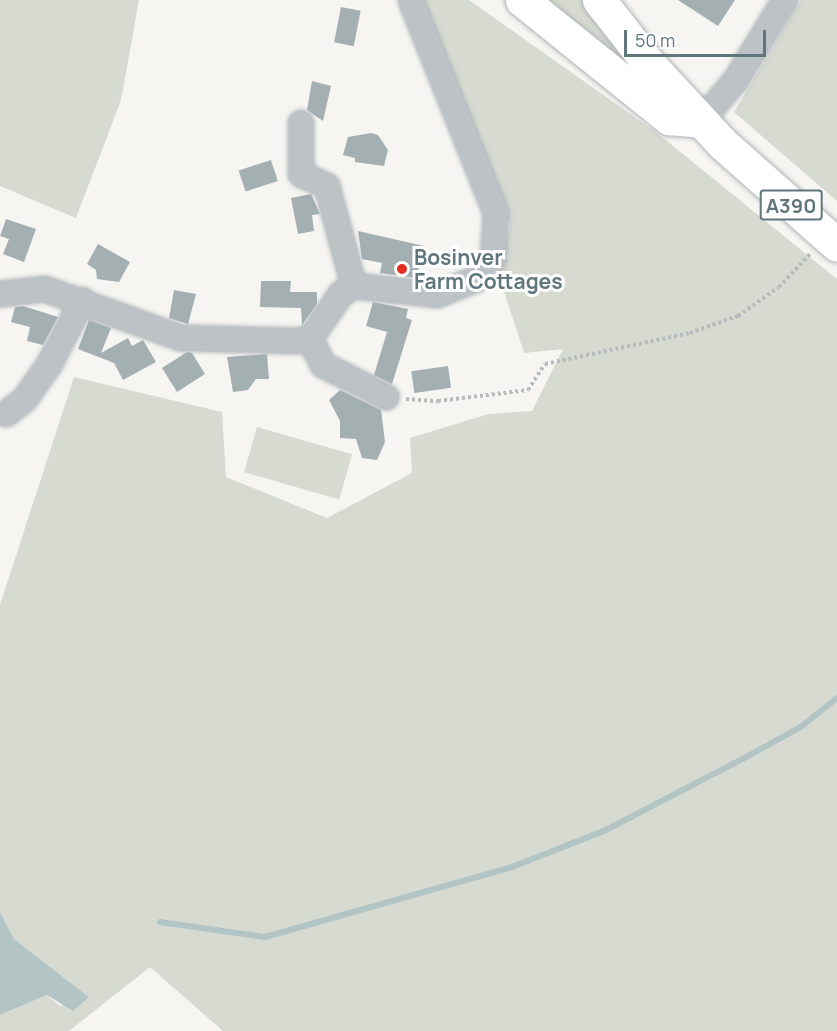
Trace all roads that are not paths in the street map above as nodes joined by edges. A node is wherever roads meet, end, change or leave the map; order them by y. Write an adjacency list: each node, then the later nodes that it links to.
1 (411, 0): 8 (street)
2 (522, 0): 5 (highway)
3 (599, 0): 5 (highway, A390)
4 (785, 0): 5 (street)
5 (701, 121): 7 (highway, A390)
6 (301, 123): 8 (street)
7 (832, 240)
8 (354, 286): 11 (street)
9 (0, 294): 10 (street)
10 (83, 300): 11 (street); 13 (street)
11 (310, 339): 12 (street)
12 (386, 397)
13 (6, 414)

